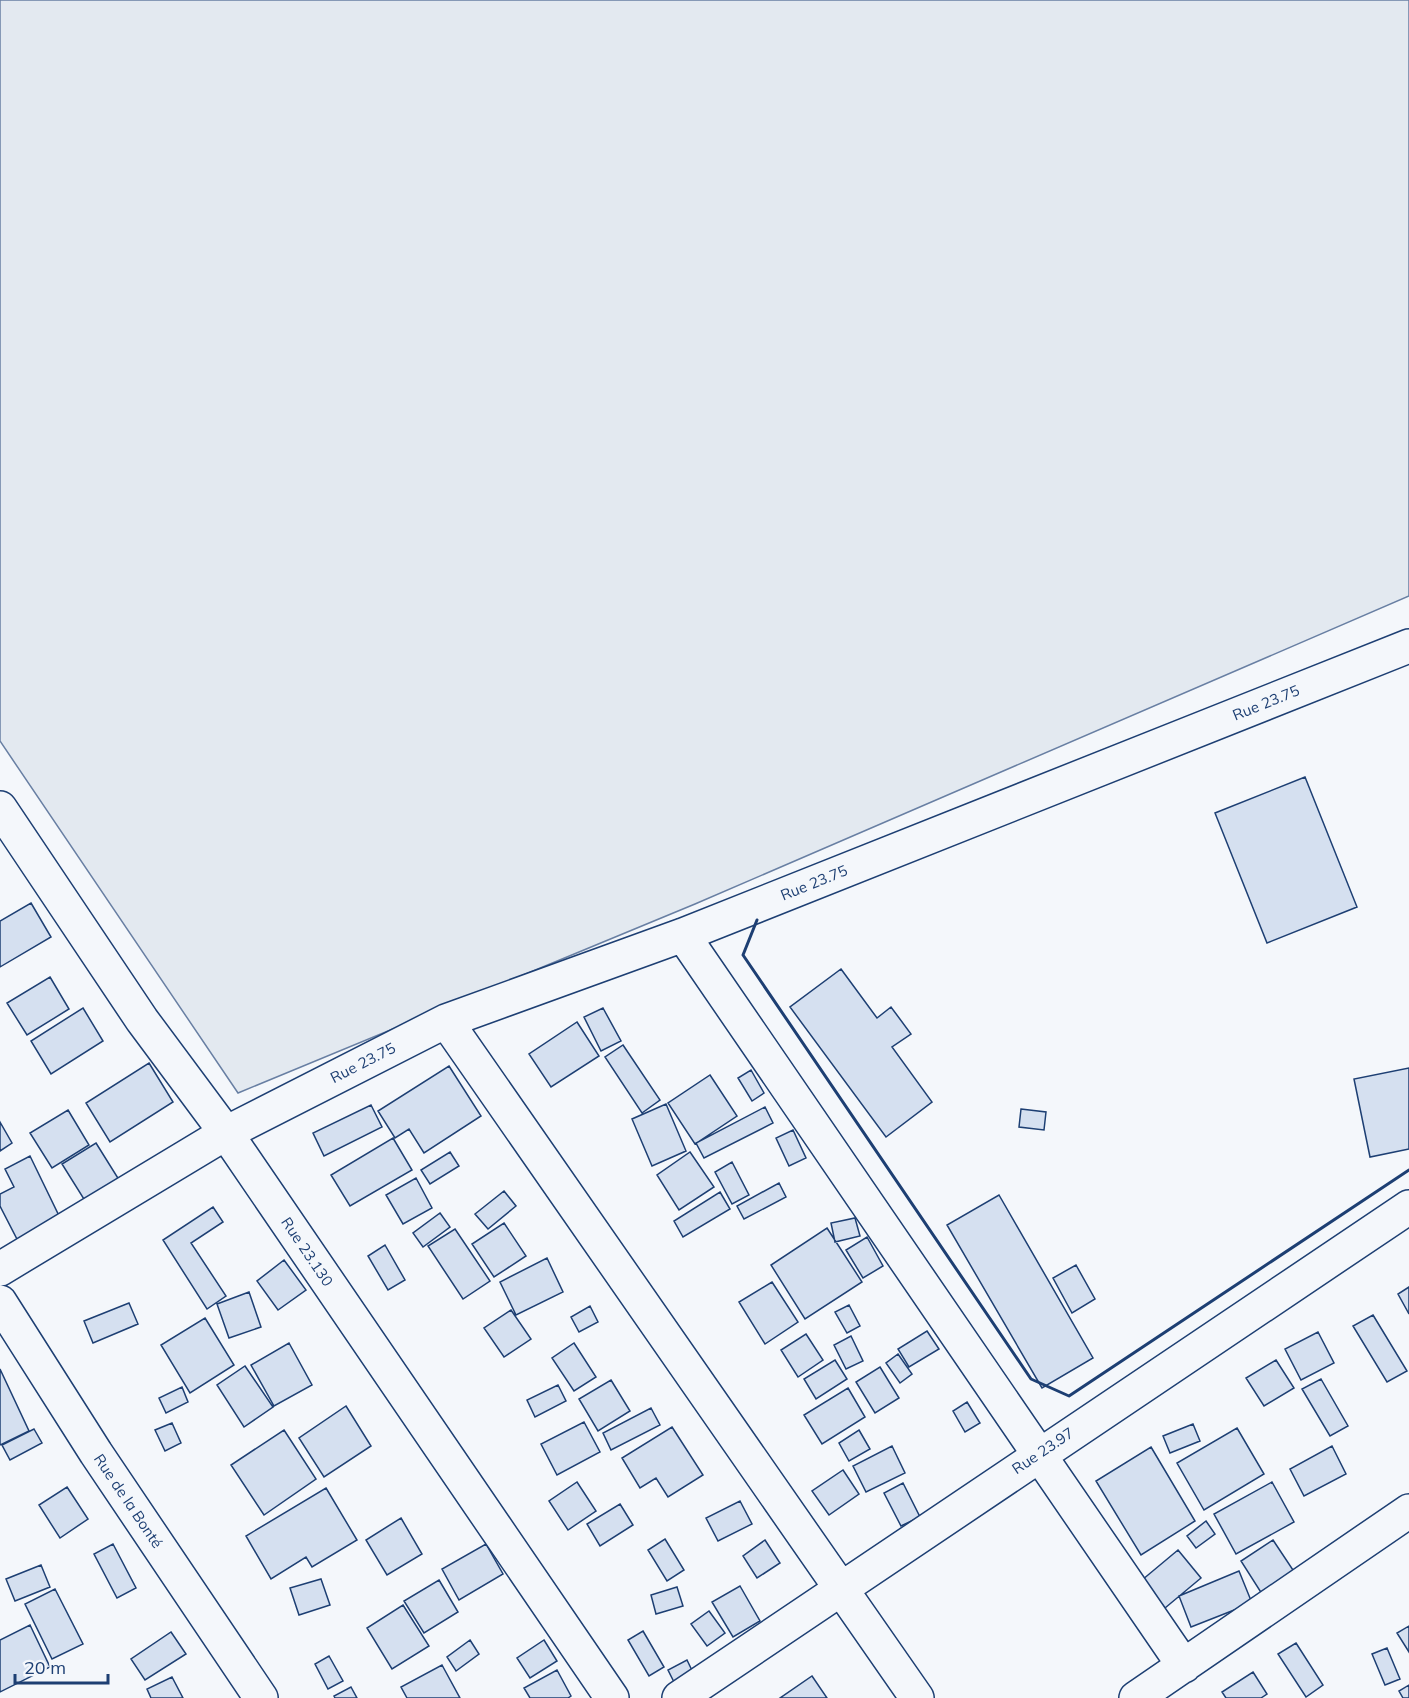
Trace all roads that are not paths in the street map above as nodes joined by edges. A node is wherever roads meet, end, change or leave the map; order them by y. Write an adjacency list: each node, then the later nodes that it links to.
1 (1409, 646): 3 (street, Rue 23.75)
2 (0, 808): 5 (street, Rue 23.130)
3 (683, 935): 4 (street, Rue 23.75); 9 (street)
4 (446, 1021): 5 (street, Rue 23.75); 11 (street)
5 (226, 1132): 7 (street, Rue 23.75); 14 (street, Rue 23.130)
6 (1409, 1206): 9 (street, Rue 23.97)
7 (0, 1269)
8 (0, 1302): 13 (street, Rue de la Bonté)
9 (1040, 1453): 11 (street, Rue 23.97); 12 (street)
10 (1409, 1511): 12 (street)
11 (841, 1588): 15 (street, Rue 23.97); 16 (street)
12 (1184, 1666): 17 (street)
13 (261, 1698)
14 (612, 1698)
15 (679, 1698)
16 (918, 1698)
17 (1136, 1698)

